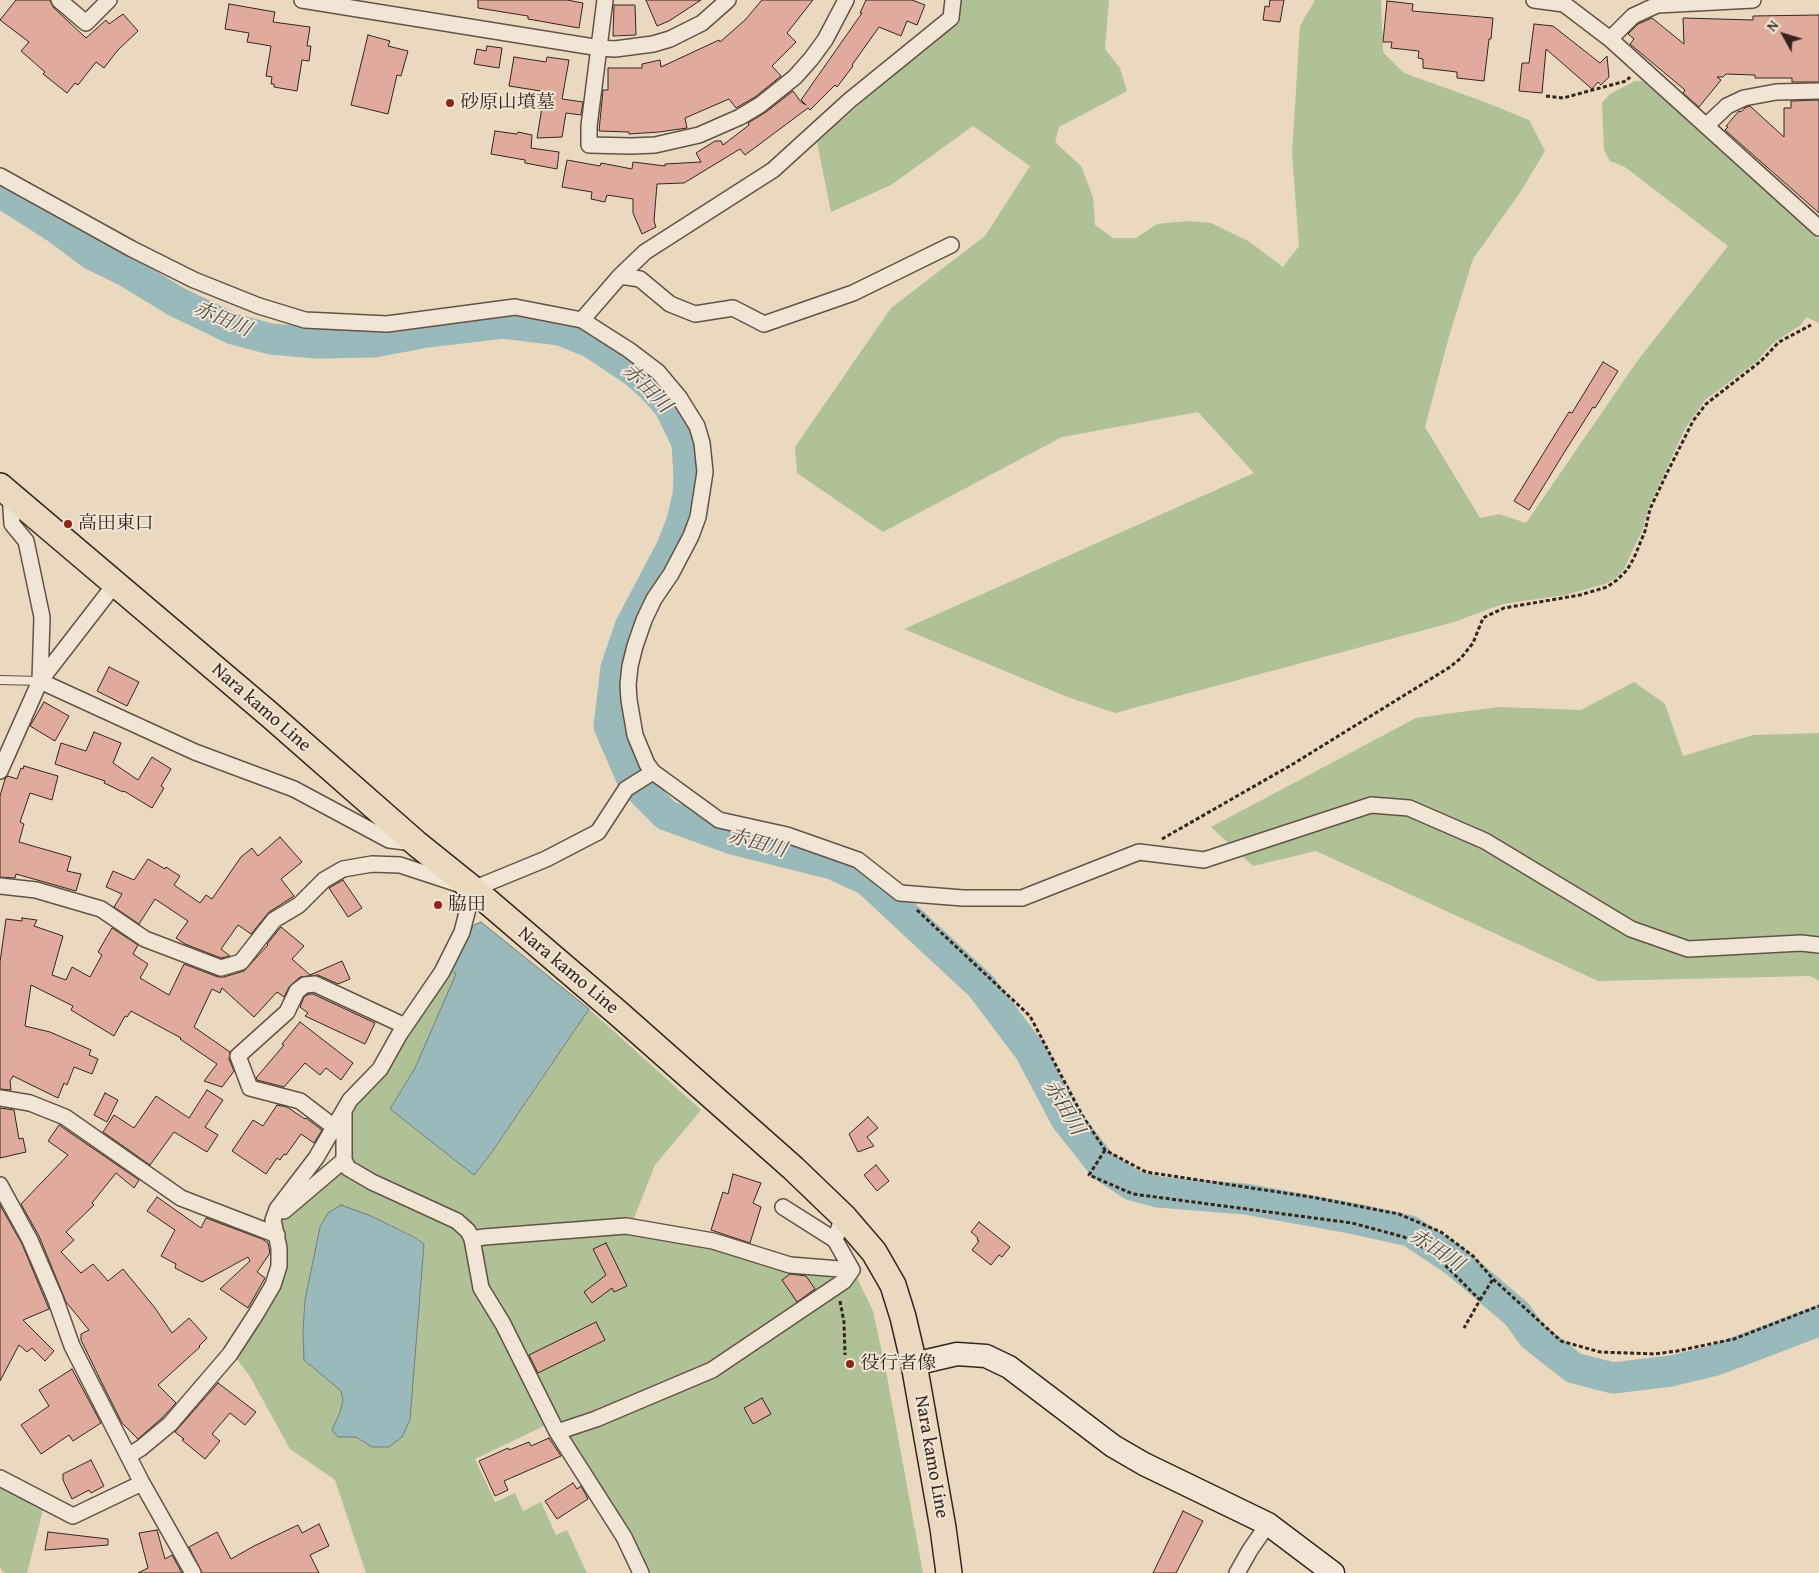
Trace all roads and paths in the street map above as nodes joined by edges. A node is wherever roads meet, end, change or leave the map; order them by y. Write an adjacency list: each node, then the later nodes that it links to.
1 (59, 0): 2 (street)
2 (110, 0)
3 (605, 0): 12 (street)
4 (728, 0): 12 (street)
5 (846, 0): 12 (street)
6 (953, 0): 20 (street)
7 (1534, 0): 10 (street)
8 (1752, 0): 11 (street)
9 (312, 1): 12 (street)
10 (1565, 2): 11 (street)
11 (1610, 39): 13 (street)
12 (600, 48)
13 (1641, 66): 15 (path); 16 (street)
14 (1819, 91): 16 (street)
15 (1546, 96)
16 (1706, 126): 18 (street)
17 (0, 176): 21 (street)
18 (1819, 228)
19 (951, 245): 20 (street)
20 (620, 276): 21 (street)
21 (582, 320): 28 (street)
22 (1811, 325): 30 (path)
23 (5, 490): 24 (main road, Nara kamo Line); 26 (street)
24 (115, 584): 26 (street); 29 (main road, Nara kamo Line)
25 (0, 680): 26 (lane)
26 (40, 681): 27 (street); 29 (street)
27 (0, 770)
28 (653, 772): 32 (street); 33 (street)
29 (417, 844): 32 (main road, Nara kamo Line)
30 (1139, 852): 33 (street); 34 (street)
31 (0, 886): 32 (street)
32 (472, 889): 35 (street); 43 (main road, Nara kamo Line)
33 (900, 892): 39 (path)
34 (1819, 945)
35 (405, 1026): 37 (street); 38 (street)
36 (0, 1098): 45 (street)
37 (344, 1111): 38 (street); 40 (street)
38 (334, 1127): 44 (street)
39 (1105, 1150): 49 (path); 51 (path)
40 (344, 1160): 44 (street); 46 (street)
41 (0, 1185): 57 (street)
42 (783, 1207): 47 (street)
43 (843, 1216): 47 (street); 55 (main road, Nara kamo Line)
44 (273, 1220): 45 (street)
45 (277, 1235): 57 (street)
46 (472, 1239): 48 (street); 56 (street)
47 (835, 1240): 48 (street)
48 (852, 1270): 50 (street)
49 (1493, 1279): 51 (path); 52 (path)
50 (837, 1286): 54 (path); 56 (street)
51 (1481, 1300): 53 (path)
52 (1819, 1306)
53 (1464, 1328)
54 (845, 1355)
55 (914, 1364): 60 (main road); 63 (main road, Nara kamo Line)
56 (557, 1432): 62 (street)
57 (128, 1456): 59 (street)
58 (0, 1478): 59 (street)
59 (142, 1482): 61 (street)
60 (1268, 1524): 64 (street); 65 (main road)
61 (193, 1573)
62 (641, 1573)
63 (949, 1573)
64 (1237, 1573)
65 (1333, 1573)

